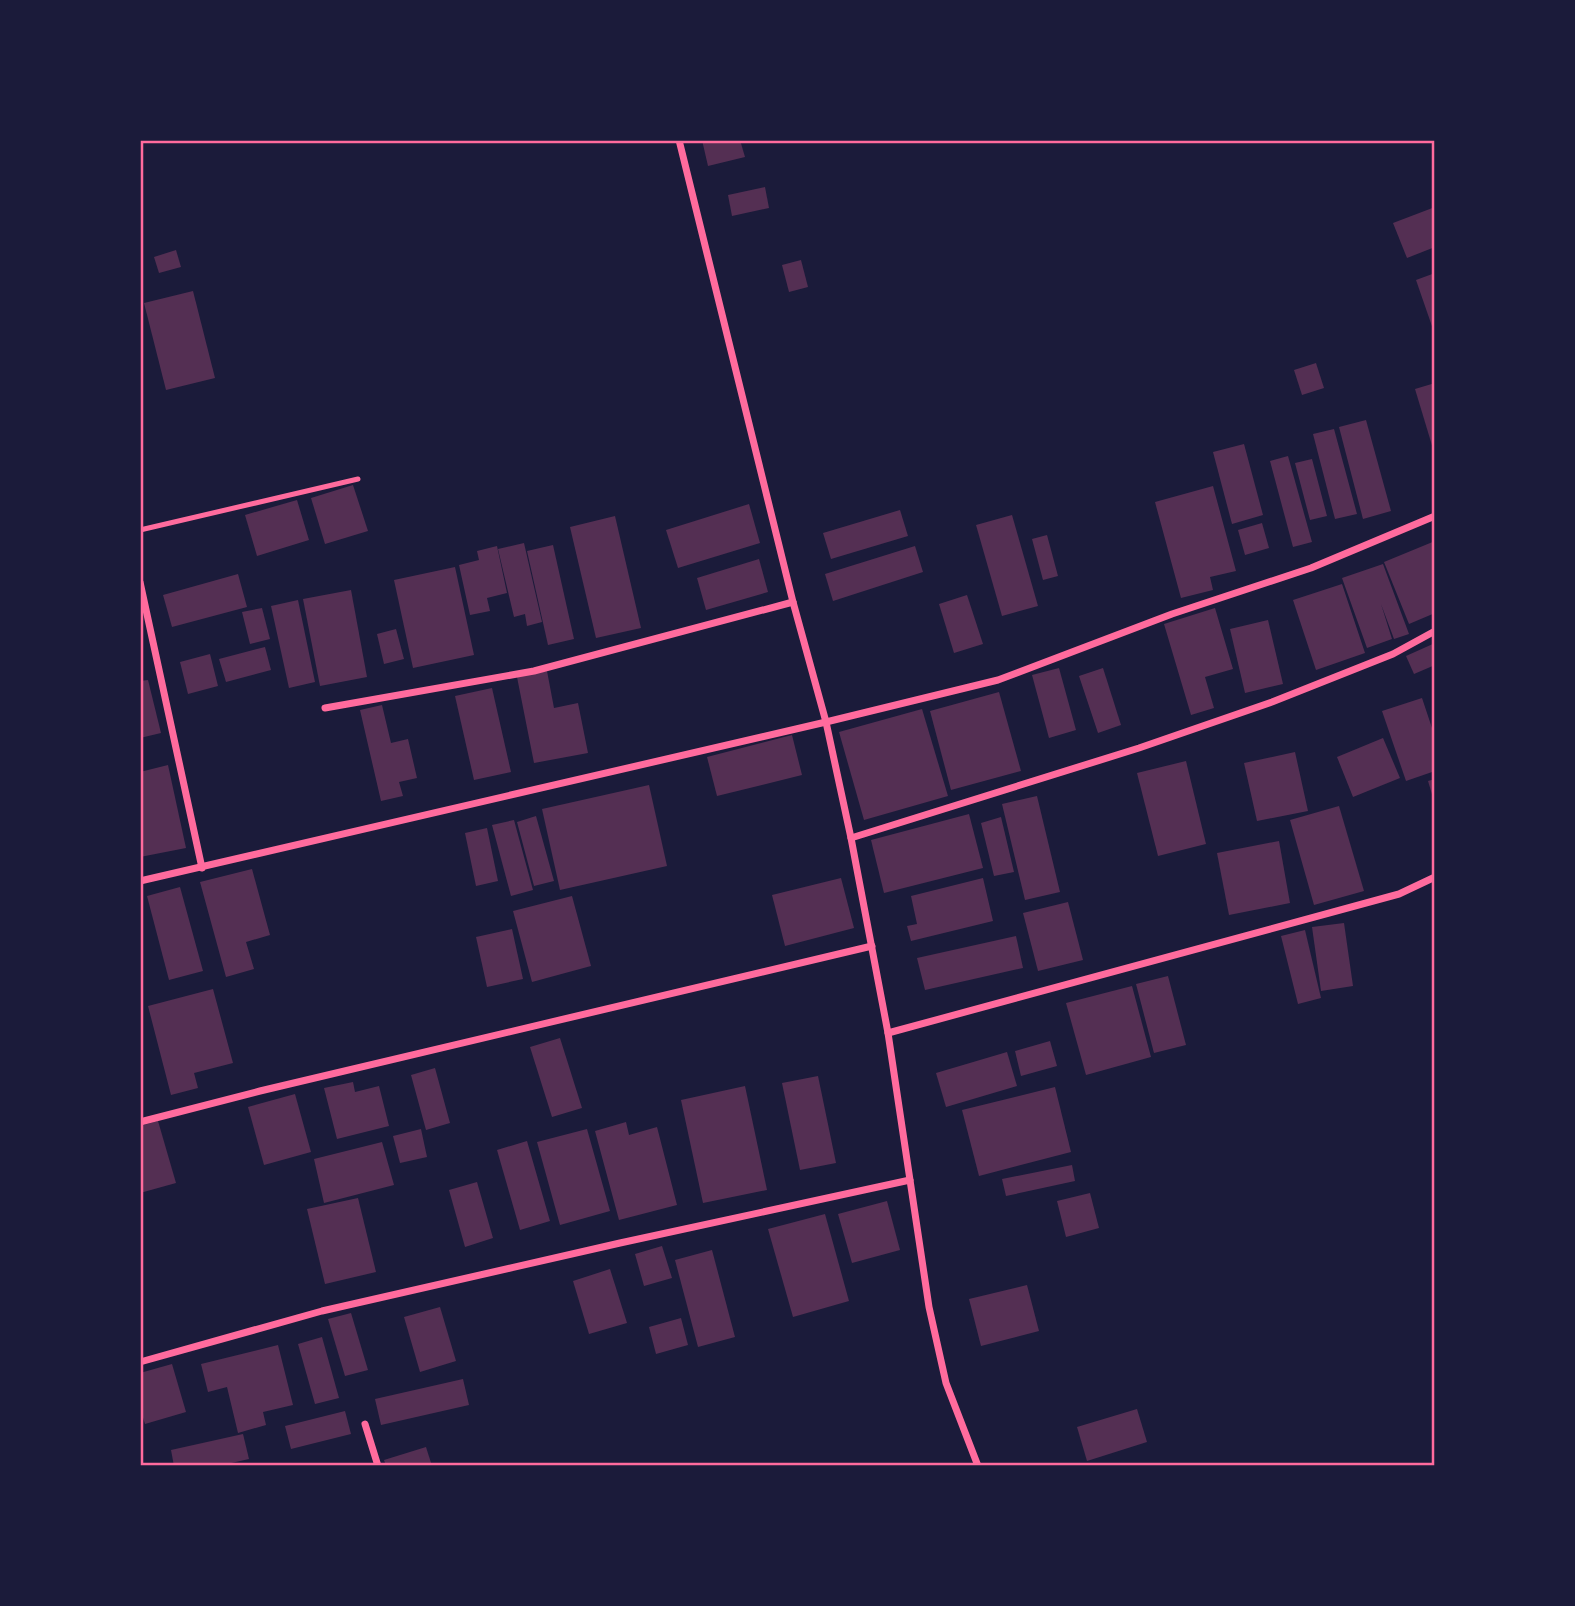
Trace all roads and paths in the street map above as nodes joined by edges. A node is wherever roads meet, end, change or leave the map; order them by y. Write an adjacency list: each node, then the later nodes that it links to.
1 (679, 140): 6 (street)
2 (358, 479): 4 (lane)
3 (1435, 516): 9 (street)
4 (140, 530)
5 (140, 582): 11 (street)
6 (793, 602): 8 (street); 9 (street)
7 (1435, 631): 10 (street)
8 (325, 708)
9 (826, 722): 10 (street); 11 (street)
10 (851, 838): 14 (street)
11 (202, 868): 13 (street)
12 (1435, 877): 15 (street)
13 (140, 881)
14 (872, 946): 15 (street); 16 (street)
15 (888, 1033): 17 (street)
16 (140, 1122)
17 (909, 1180): 18 (street); 21 (street)
18 (140, 1362)
19 (365, 1424): 20 (street)
20 (378, 1466)
21 (978, 1466)

